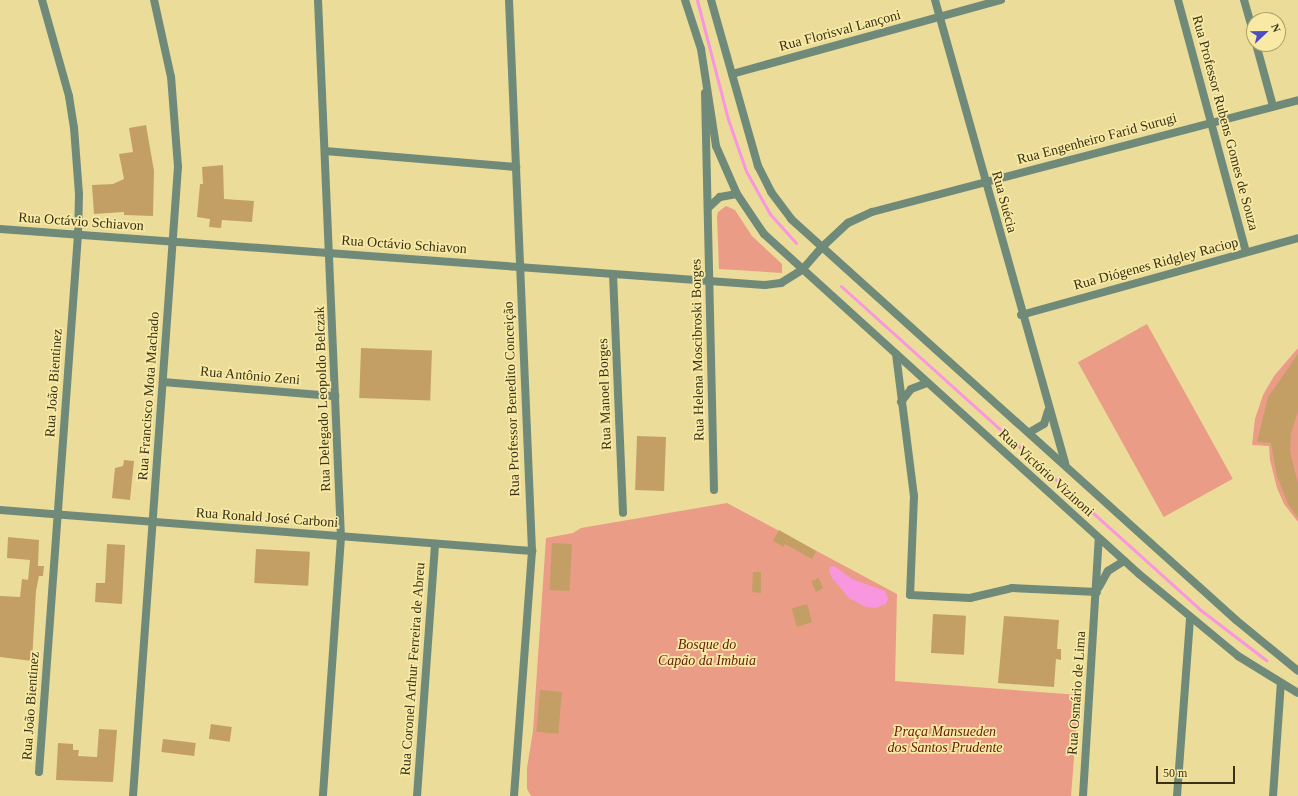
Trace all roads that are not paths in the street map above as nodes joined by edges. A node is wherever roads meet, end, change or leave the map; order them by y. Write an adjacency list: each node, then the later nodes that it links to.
1 (42, 0): 25 (street, Rua João Bientinez)
2 (154, 0): 27 (street, Rua Francisco Mota Machado)
3 (318, 0): 19 (street, Rua Delegado Leopoldo Belczak)
4 (509, 0): 20 (street, Rua Professor Benedito Conceição)
5 (686, 0): 14 (street)
6 (710, 0): 15 (street, Rua Victório Vizinoni)
7 (935, 0): 12 (street, Rua Suécia)
8 (1001, 0): 12 (street, Rua Florisval Lançoni)
9 (1178, 0): 18 (street, Rua Professor Rubens Gomes de Souza)
10 (1244, 0): 11 (street)
11 (1247, 12)
12 (939, 17): 15 (street, Rua Florisval Lançoni); 21 (street, Rua Suécia)
13 (1258, 52): 17 (street)
14 (705, 70): 22 (street, Rua Victório Vizinoni); 23 (street, Rua Helena Moscibroski Borges)
15 (732, 74): 28 (street, Rua Victório Vizinoni)
16 (1298, 100): 17 (street, Rua Engenheiro Farid Surugi)
17 (1273, 106): 18 (street, Rua Engenheiro Farid Surugi)
18 (1211, 122): 21 (street, Rua Engenheiro Farid Surugi); 29 (street, Rua Professor Rubens Gomes de Souza)
19 (325, 151): 20 (street); 30 (street, Rua Delegado Leopoldo Belczak)
20 (516, 167): 31 (street, Rua Professor Benedito Conceição)
21 (986, 181): 28 (street, Rua Engenheiro Farid Surugi); 35 (street, Rua Suécia)
22 (737, 194): 23 (street); 32 (street, Rua Victório Vizinoni)
23 (708, 208): 34 (street, Rua Helena Moscibroski Borges)
24 (0, 229): 25 (street, Rua Octávio Schiavon)
25 (78, 235): 27 (street, Rua Octávio Schiavon); 47 (street, Rua João Bientinez)
26 (1298, 238): 29 (street, Rua Diógenes Ridgley Raciop)
27 (173, 241): 30 (street, Rua Octávio Schiavon); 37 (street, Rua Francisco Mota Machado)
28 (821, 248): 32 (street, Rua Engenheiro Farid Surugi); 42 (street, Rua Victório Vizinoni)
29 (1246, 252): 35 (street, Rua Diógenes Ridgley Raciop)
30 (329, 253): 31 (street, Rua Octávio Schiavon); 39 (street, Rua Delegado Leopoldo Belczak)
31 (520, 267): 33 (street, Rua Octávio Schiavon); 52 (street, Rua Professor Benedito Conceição)
32 (802, 270): 34 (street, Rua Octávio Schiavon); 36 (street, Rua Victório Vizinoni)
33 (613, 274): 34 (street, Rua Octávio Schiavon); 46 (street, Rua Manoel Borges)
34 (709, 280): 44 (street, Rua Helena Moscibroski Borges)
35 (1021, 315): 41 (street, Rua Suécia)
36 (896, 354): 38 (street, Rua Victório Vizinoni); 40 (street)
37 (163, 382): 39 (street, Rua Antônio Zeni); 48 (street, Rua Francisco Mota Machado)
38 (927, 383): 40 (street); 50 (street, Rua Victório Vizinoni)
39 (336, 396): 49 (street, Rua Delegado Leopoldo Belczak)
40 (901, 402): 54 (street)
41 (1048, 410): 42 (street); 43 (street, Rua Suécia)
42 (1030, 432): 43 (street, Rua Victório Vizinoni)
43 (1066, 464): 56 (street, Rua Victório Vizinoni)
44 (714, 490)
45 (0, 510): 47 (street, Rua Ronald José Carboni)
46 (623, 513)
47 (58, 515): 48 (street, Rua Ronald José Carboni); 59 (street, Rua João Bientinez)
48 (153, 522): 49 (street, Rua Ronald José Carboni); 60 (street, Rua Francisco Mota Machado)
49 (342, 537): 51 (street, Rua Ronald José Carboni); 61 (street, Rua Delegado Leopoldo Belczak)
50 (1099, 538): 53 (street, Rua Victório Vizinoni); 54 (street, Rua Osmário de Lima)
51 (436, 544): 52 (street, Rua Ronald José Carboni); 62 (street, Rua Coronel Arthur Ferreira de Abreu)
52 (532, 551): 63 (street, Rua Professor Benedito Conceição)
53 (1124, 561): 54 (street, Rua Osmário de Lima); 55 (street, Rua Victório Vizinoni)
54 (1097, 592): 64 (street, Rua Osmário de Lima)
55 (1190, 617): 57 (street, Rua Victório Vizinoni); 65 (street)
56 (1298, 671)
57 (1281, 683): 58 (street, Rua Victório Vizinoni); 66 (street)
58 (1298, 693)
59 (39, 772)
60 (133, 796)
61 (323, 796)
62 (417, 796)
63 (514, 796)
64 (1082, 796)
65 (1177, 796)
66 (1273, 796)

